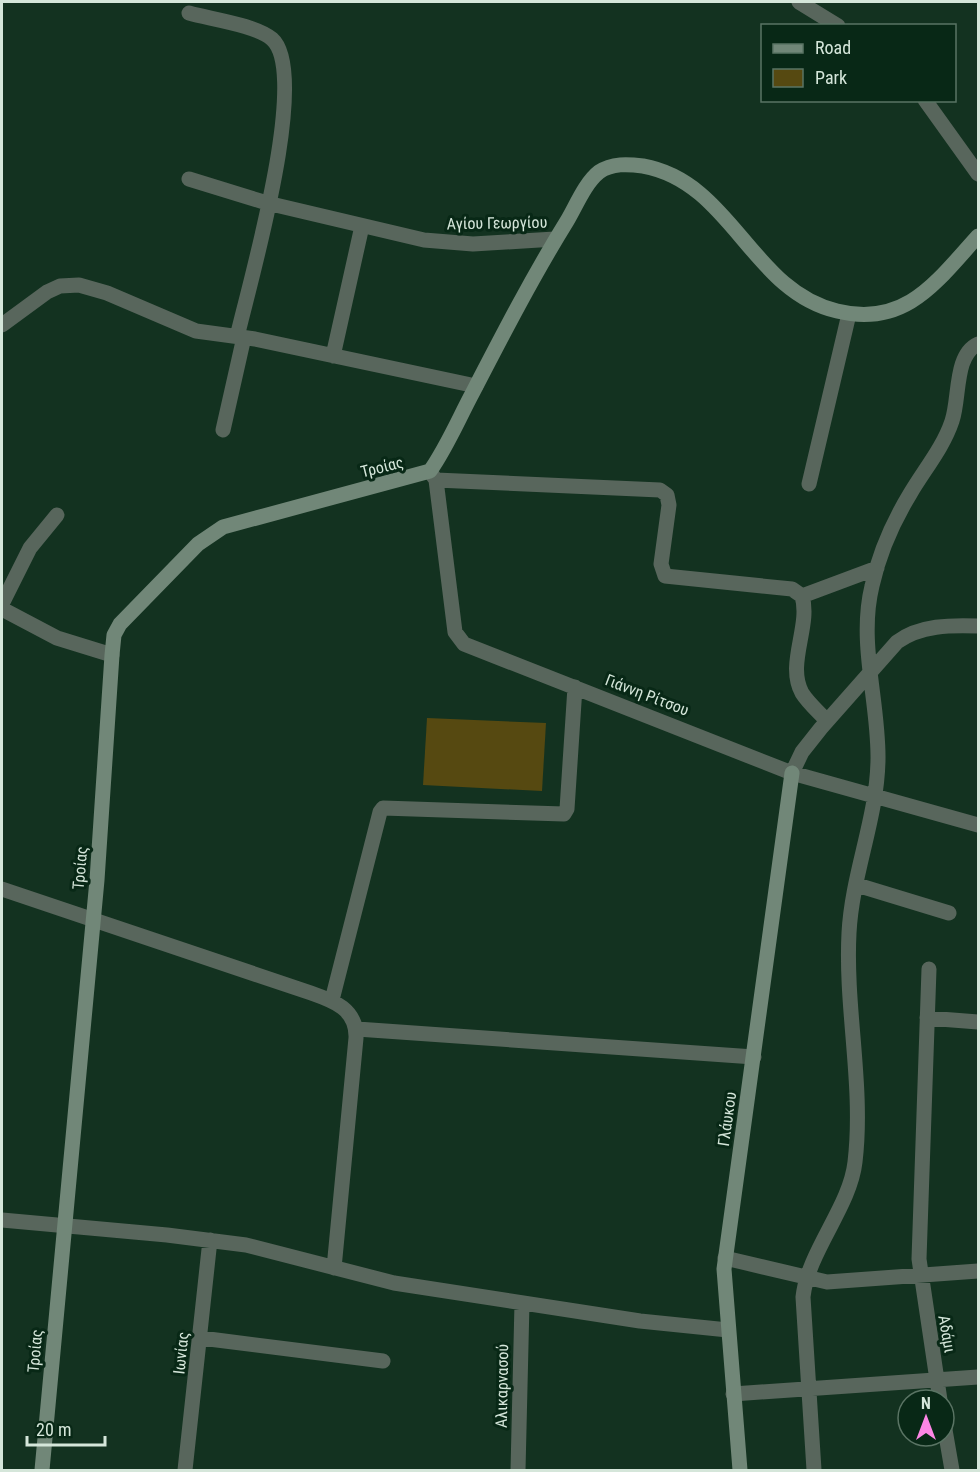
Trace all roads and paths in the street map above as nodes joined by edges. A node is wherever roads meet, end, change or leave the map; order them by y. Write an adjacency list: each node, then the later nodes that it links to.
1 (799, 2): 3 (street)
2 (189, 13): 7 (street)
3 (835, 24)
4 (926, 102): 5 (street)
5 (978, 174)
6 (189, 179): 7 (street, Αγίου Γεωργίου)
7 (267, 203): 8 (street, Αγίου Γεωργίου); 13 (street)
8 (362, 226): 10 (street, Αγίου Γεωργίου); 15 (street)
9 (978, 236): 11 (street, Αγίου Γεωργίου)
10 (555, 239): 11 (street, Αγίου Γεωργίου); 16 (street)
11 (849, 314): 19 (street)
12 (2, 326): 13 (street)
13 (240, 337): 15 (street); 17 (street)
14 (978, 344): 21 (street)
15 (333, 356): 16 (street)
16 (476, 386): 18 (street)
17 (223, 430)
18 (433, 476): 22 (street); 26 (street, Τροίας); 28 (street, Γιάννη Ρίτσου)
19 (809, 484)
20 (57, 515): 23 (street)
21 (877, 568): 22 (street); 27 (street)
22 (802, 596): 29 (street)
23 (2, 604)
24 (2, 609): 26 (street)
25 (978, 626): 27 (street)
26 (112, 655): 36 (street, Τροίας)
27 (870, 673): 29 (street); 31 (street)
28 (575, 687): 30 (street, Γιάννη Ρίτσου); 38 (street)
29 (827, 721): 30 (street)
30 (792, 773): 31 (street, Γιάννη Ρίτσου); 42 (street, Γλάυκου)
31 (876, 798): 32 (street, Γιάννη Ρίτσου); 33 (street)
32 (978, 825)
33 (857, 885): 35 (street); 50 (street)
34 (2, 889): 36 (street)
35 (949, 913)
36 (94, 919): 38 (street); 44 (street, Τροίας)
37 (929, 969): 39 (street, Αδάμι)
38 (332, 1000): 41 (street)
39 (927, 1018): 40 (street); 49 (street, Αδάμι)
40 (978, 1022)
41 (357, 1029): 42 (street); 47 (street)
42 (754, 1057): 46 (street, Γλάυκου)
43 (2, 1220): 44 (street)
44 (64, 1225): 45 (street); 61 (street, Τροίας)
45 (210, 1240): 47 (street); 53 (street, Ιωνίας)
46 (725, 1258): 50 (street); 52 (street, Γλάυκου)
47 (334, 1268): 51 (street)
48 (978, 1270): 49 (street)
49 (920, 1274): 50 (street); 56 (street, Αδάμι)
50 (806, 1278): 57 (street)
51 (522, 1303): 52 (street); 63 (street, Αλικαρνασού)
52 (728, 1330): 59 (street, Γλάυκου)
53 (201, 1338): 54 (street); 62 (street, Ιωνίας)
54 (383, 1361)
55 (978, 1377): 56 (street)
56 (937, 1379): 57 (street); 58 (street, Αδάμι)
57 (808, 1388): 59 (street); 65 (street)
58 (938, 1388)
59 (733, 1394): 64 (street, Γλάυκου)
60 (948, 1448): 66 (street)
61 (42, 1470)
62 (185, 1470)
63 (518, 1470)
64 (740, 1470)
65 (814, 1470)
66 (951, 1470)

